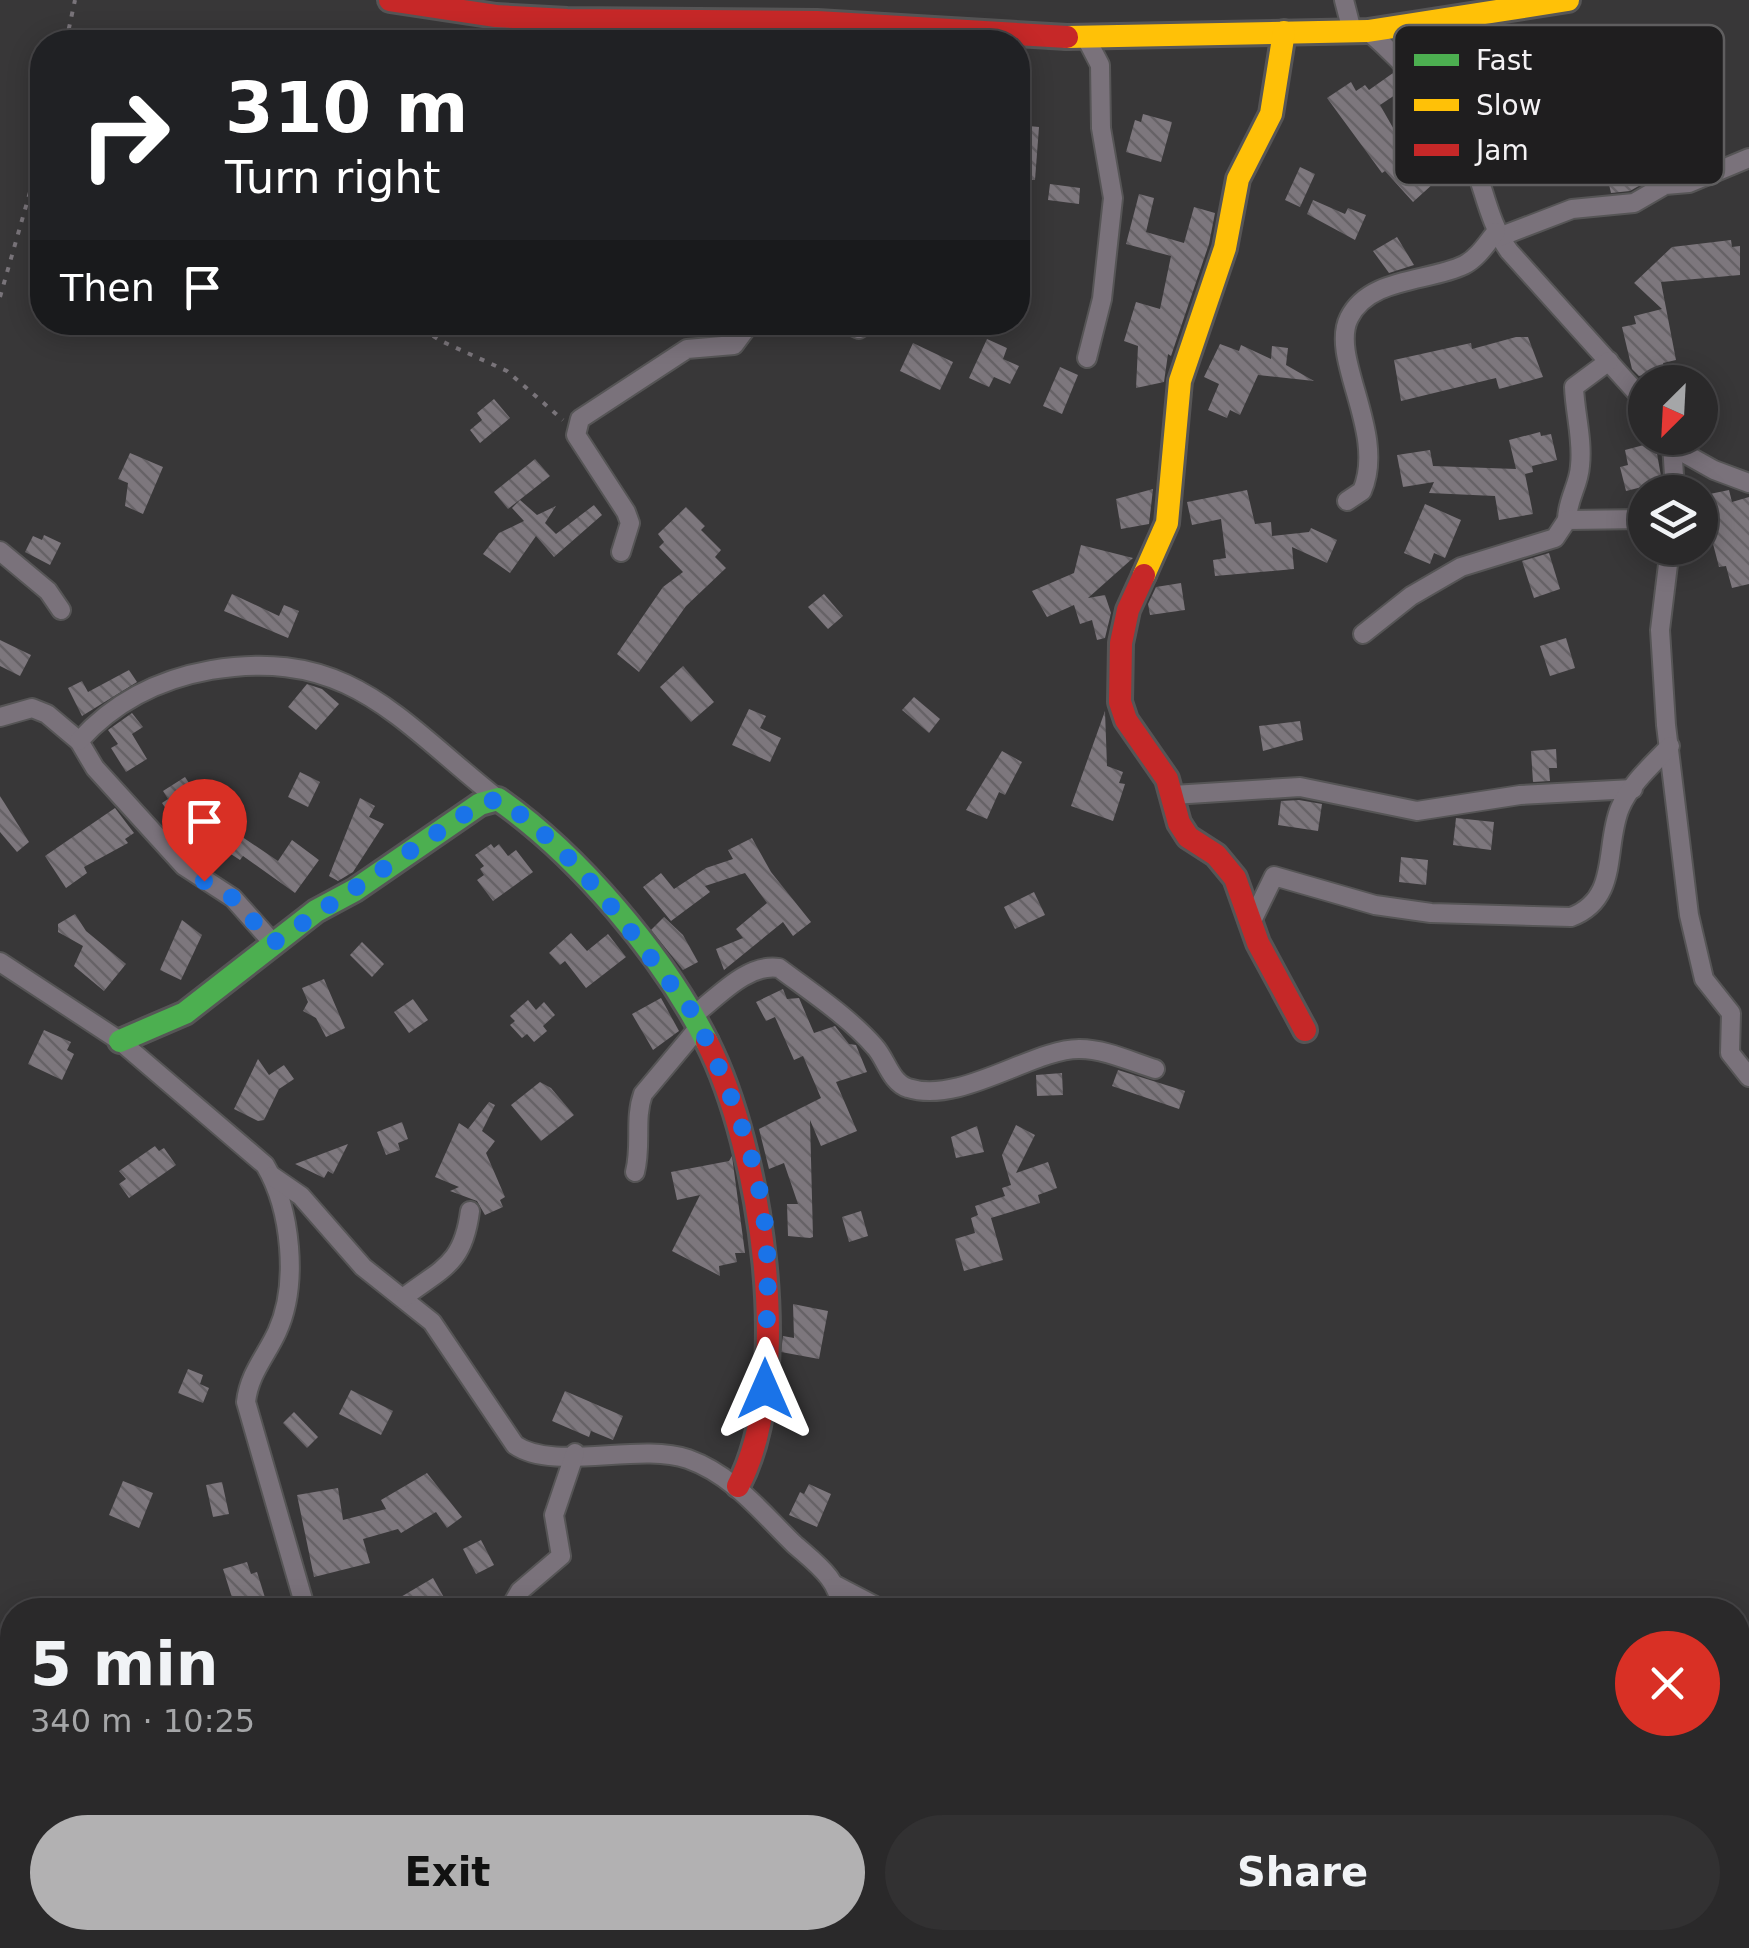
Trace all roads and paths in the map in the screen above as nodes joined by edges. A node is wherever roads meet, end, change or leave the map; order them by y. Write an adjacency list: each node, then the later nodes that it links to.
1 (75, 0): 8 (path)
2 (390, 0): 5 (street)
3 (1344, 0): 10 (street)
4 (1568, 0): 6 (street)
5 (484, 7): 9 (street)
6 (1400, 25)
7 (1394, 26): 10 (street)
8 (69, 30)
9 (784, 30)
10 (1360, 31): 11 (street); 14 (street)
11 (1284, 32): 13 (street); 42 (street)
12 (1030, 37): 13 (street)
13 (1086, 38): 24 (street)
14 (1394, 60)
15 (1749, 158): 16 (street)
16 (1724, 168)
17 (1480, 185): 20 (street)
18 (1665, 185): 20 (street)
19 (30, 192): 21 (path)
20 (1497, 234): 25 (street); 30 (street)
21 (0, 298)
22 (430, 335): 27 (path)
23 (742, 335): 27 (street)
24 (1087, 358)
25 (1610, 361): 26 (street); 32 (street)
26 (1628, 382)
27 (576, 427): 34 (street)
28 (1691, 455): 29 (street)
29 (1749, 482)
30 (1346, 501)
31 (1628, 519): 32 (street)
32 (1567, 520): 37 (street)
33 (0, 551): 36 (street)
34 (622, 552)
35 (1668, 565): 40 (street)
36 (61, 610)
37 (1364, 634)
38 (0, 717): 39 (street)
39 (79, 742): 43 (street); 45 (street)
40 (1670, 746): 41 (street); 51 (street)
41 (1633, 789): 42 (street); 44 (street)
42 (1172, 795): 44 (street)
43 (498, 799): 45 (street); 47 (street)
44 (1252, 921): 48 (street)
45 (273, 943): 49 (street)
46 (0, 962): 49 (street)
47 (697, 1021): 50 (street); 52 (street); 57 (street)
48 (1305, 1030)
49 (120, 1041): 53 (street)
50 (1155, 1069)
51 (1749, 1077)
52 (635, 1172)
53 (272, 1176): 55 (street); 59 (street)
54 (470, 1211): 55 (street)
55 (403, 1298): 56 (street)
56 (575, 1453): 57 (street); 60 (street)
57 (738, 1486): 58 (street)
58 (836, 1586): 61 (street); 62 (street)
59 (303, 1598)
60 (516, 1598)
61 (838, 1598)
62 (860, 1598)

